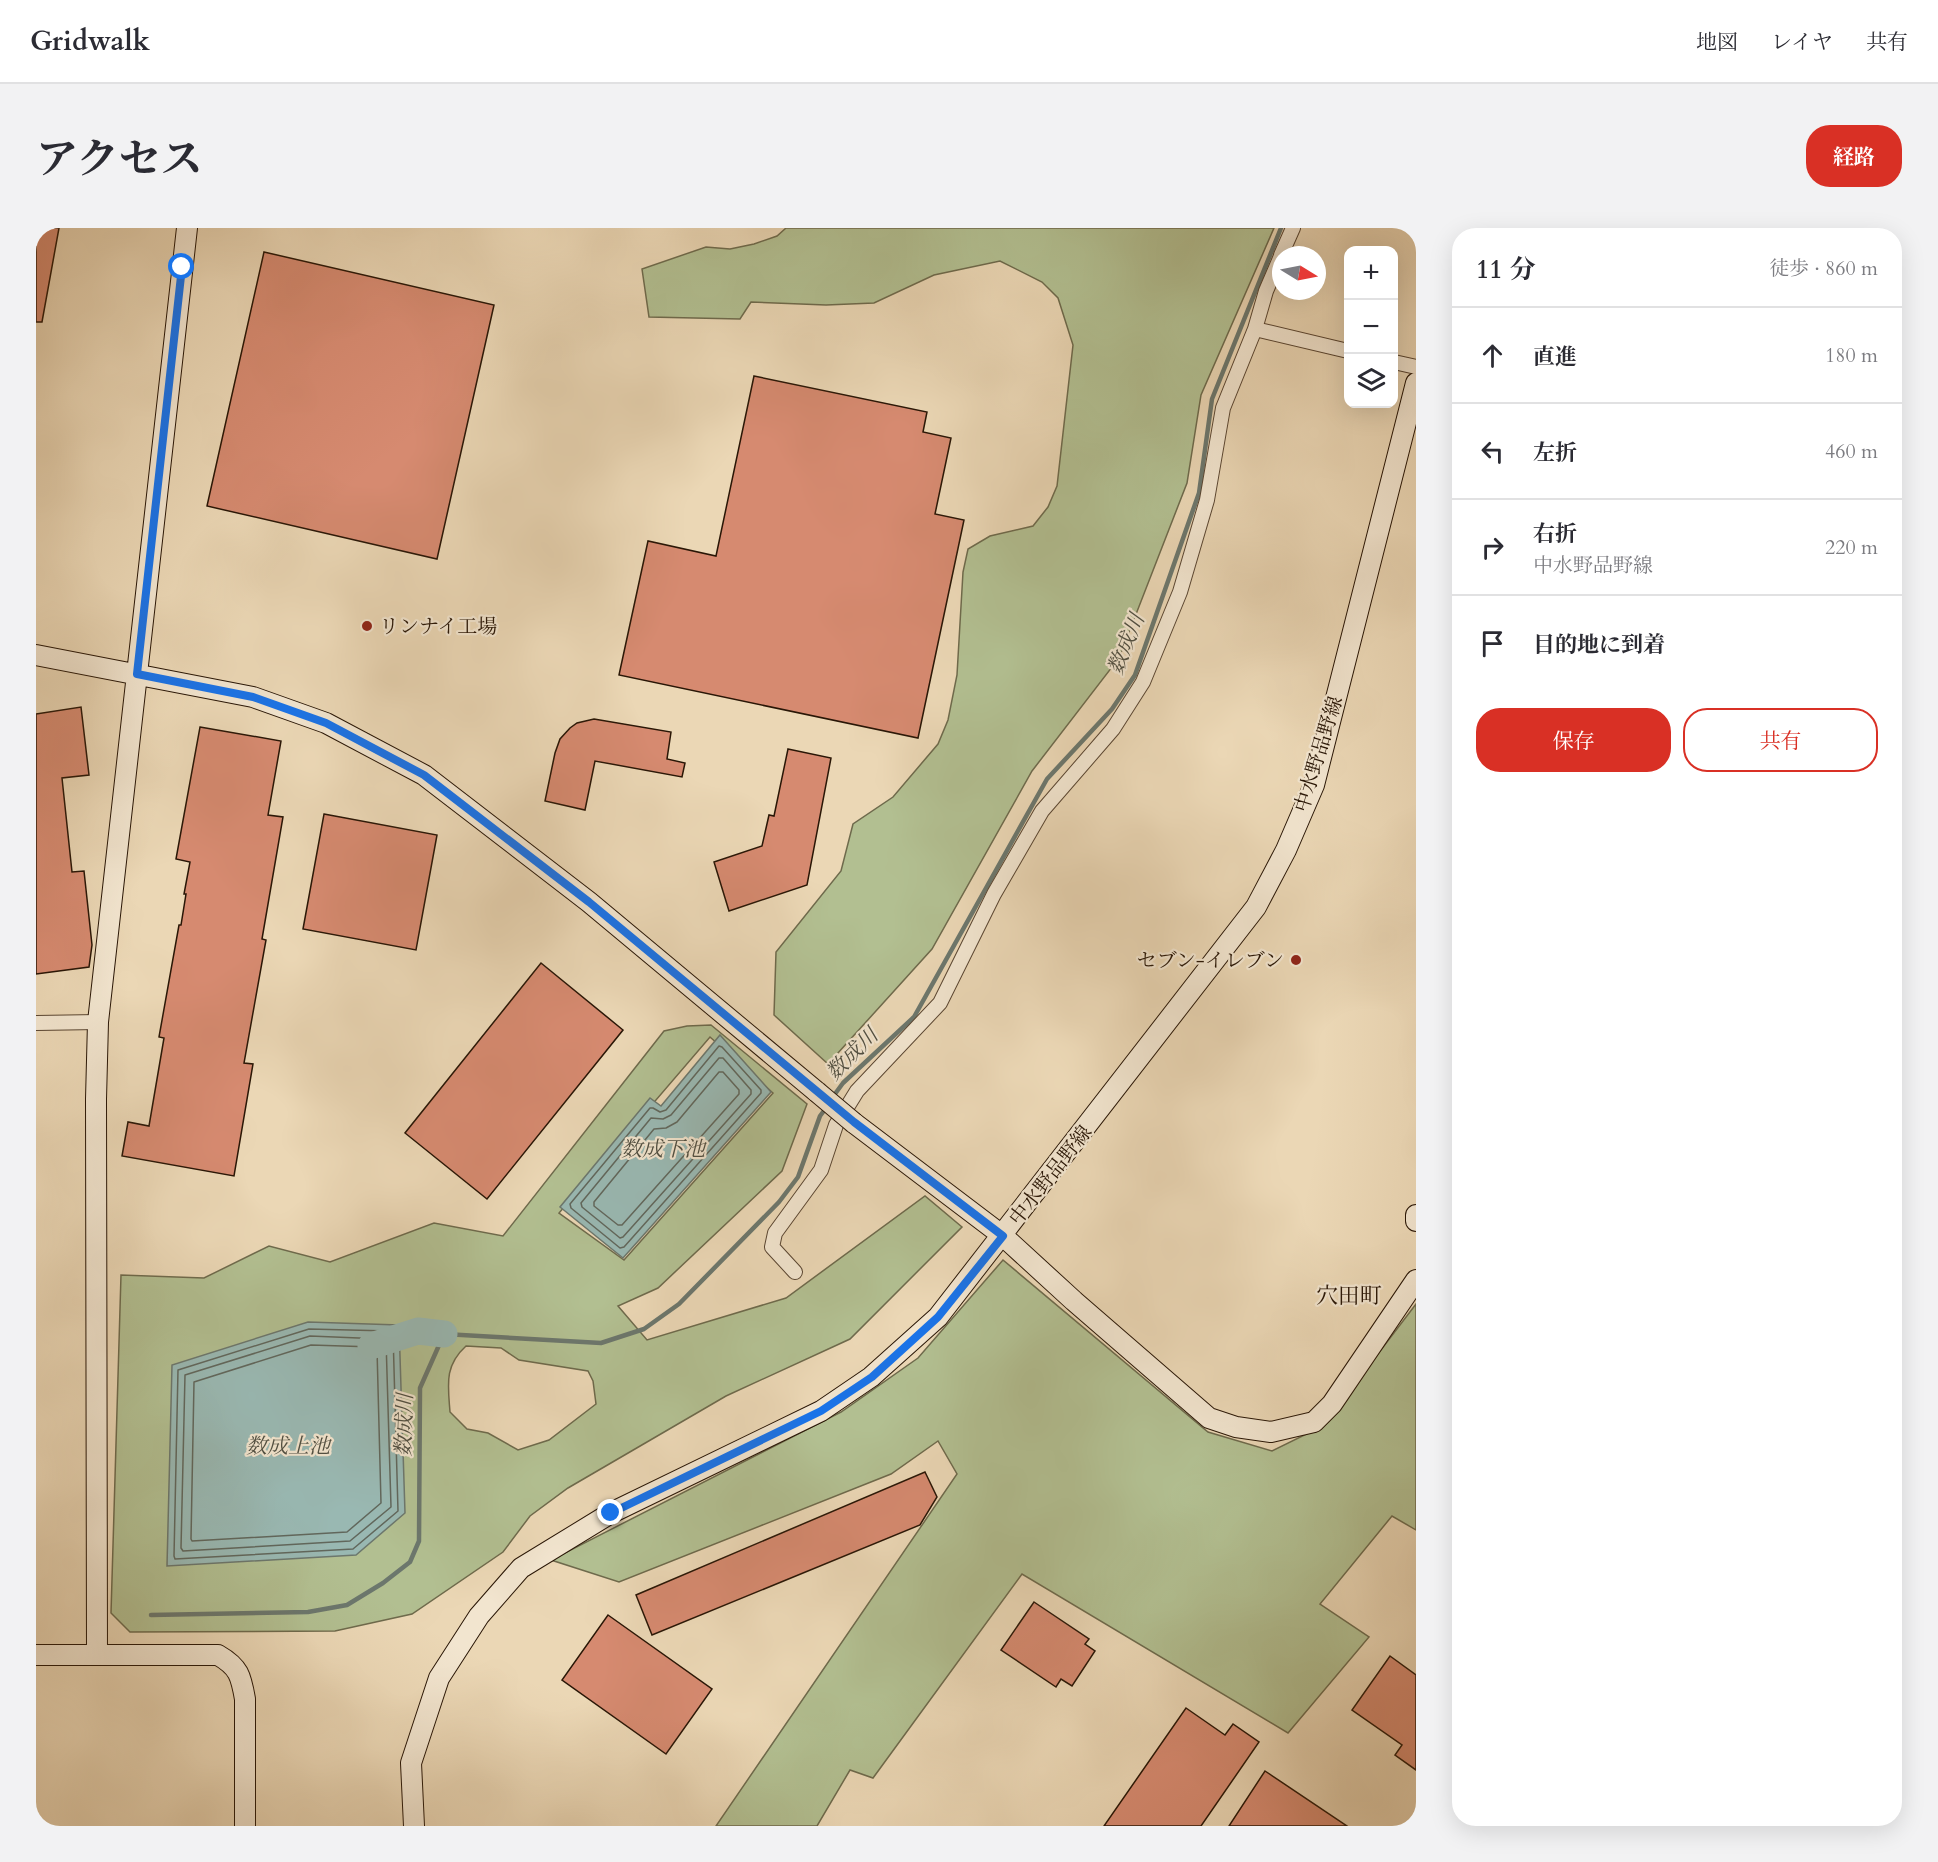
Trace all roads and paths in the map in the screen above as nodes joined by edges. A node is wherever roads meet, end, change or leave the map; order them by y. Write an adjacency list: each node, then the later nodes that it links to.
1 (187, 228): 11 (street)
2 (1293, 228): 3 (street)
3 (1285, 246)
4 (1272, 277): 5 (street)
5 (1255, 329): 6 (street); 17 (street)
6 (1344, 350)
7 (1398, 363): 8 (street)
8 (1416, 367)
9 (1416, 383): 16 (street, 中水野品野線)
10 (36, 656): 11 (street)
11 (137, 674): 12 (street); 16 (street, bridge)
12 (98, 1022): 13 (street); 19 (street)
13 (36, 1023)
14 (1416, 1215): 15 (street)
15 (1416, 1221)
16 (1003, 1236): 18 (street); 22 (street, 中水野品野線)
17 (795, 1272)
18 (1416, 1280)
19 (97, 1654): 20 (street); 21 (street)
20 (36, 1655)
21 (245, 1826)
22 (414, 1826)

